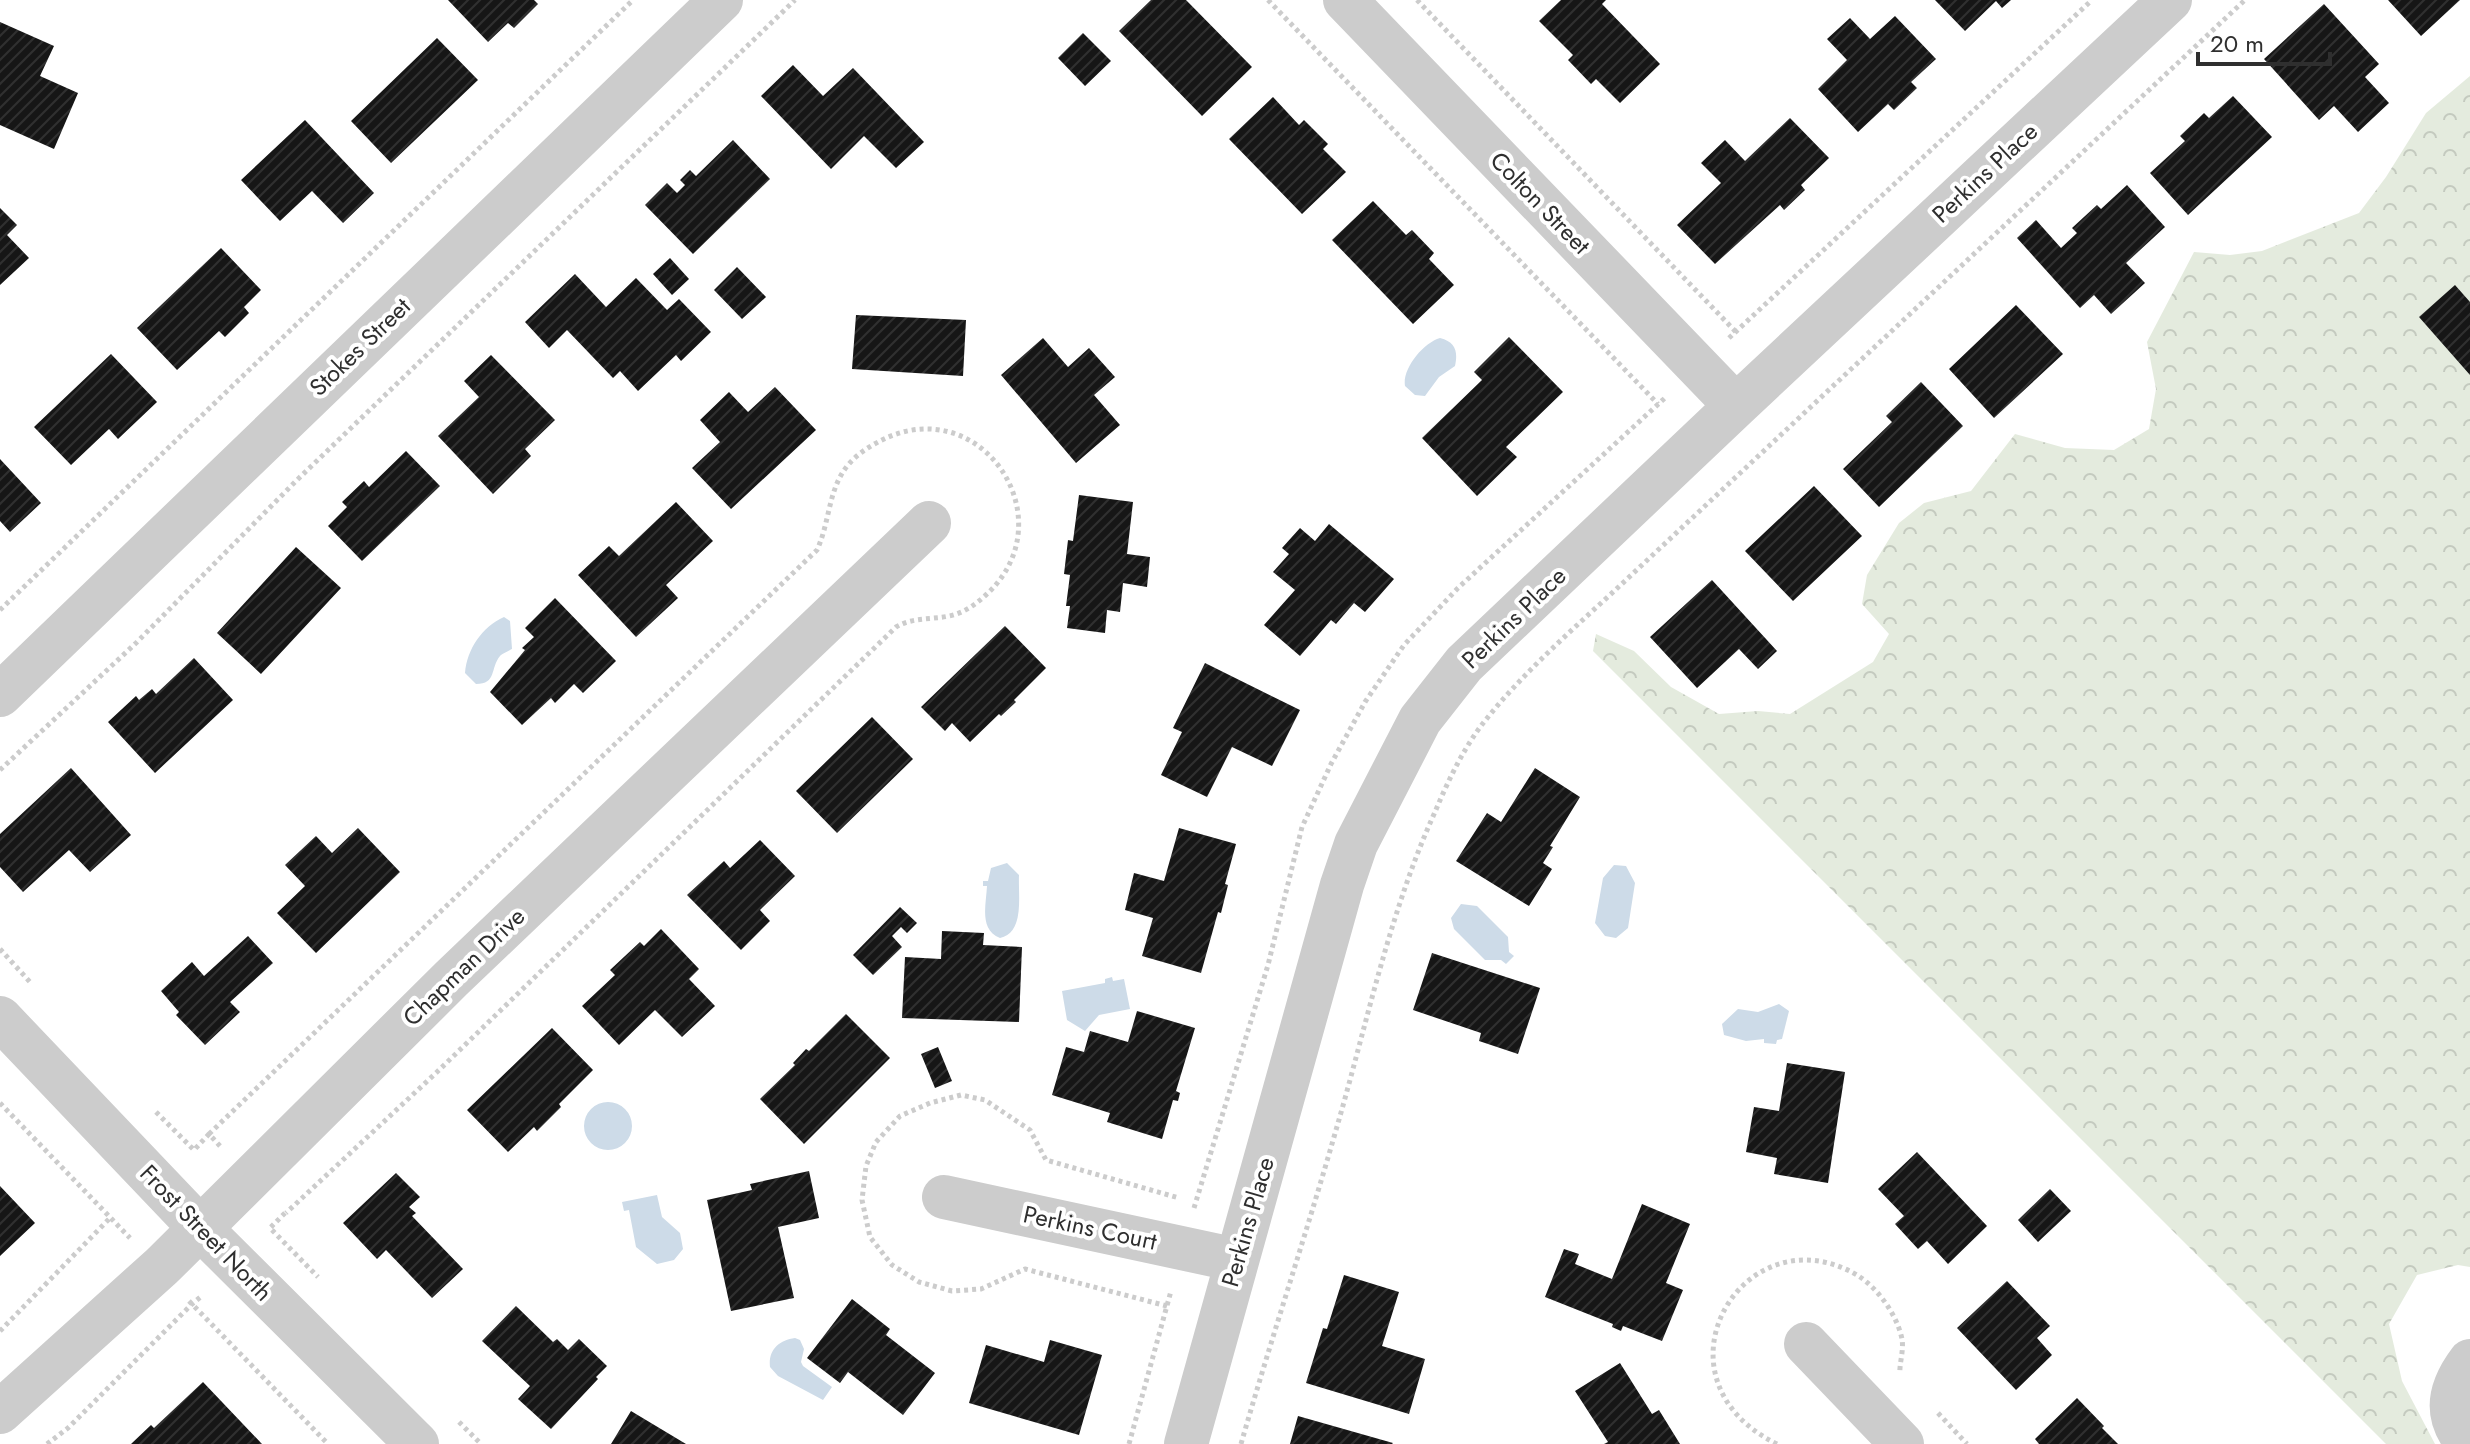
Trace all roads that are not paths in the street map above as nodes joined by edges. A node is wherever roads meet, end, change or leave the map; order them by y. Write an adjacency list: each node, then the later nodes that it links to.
1 (721, 0): 6 (street, Stokes Street)
2 (1345, 0): 4 (street, Colton Street)
3 (2170, 0): 4 (street, Perkins Place)
4 (1736, 406): 10 (street, Perkins Place)
5 (929, 523): 9 (street, Chapman Drive)
6 (0, 695)
7 (0, 1018): 9 (street, Frost Street North)
8 (944, 1197): 10 (street, Perkins Court)
9 (200, 1228): 13 (street, Chapman Drive); 14 (street, Frost Street North)
10 (1237, 1260): 15 (street, Perkins Place)
11 (1806, 1344): 16 (street)
12 (2470, 1361): 17 (street)
13 (0, 1412)
14 (417, 1444)
15 (1186, 1444)
16 (1902, 1444)
17 (2468, 1444)

